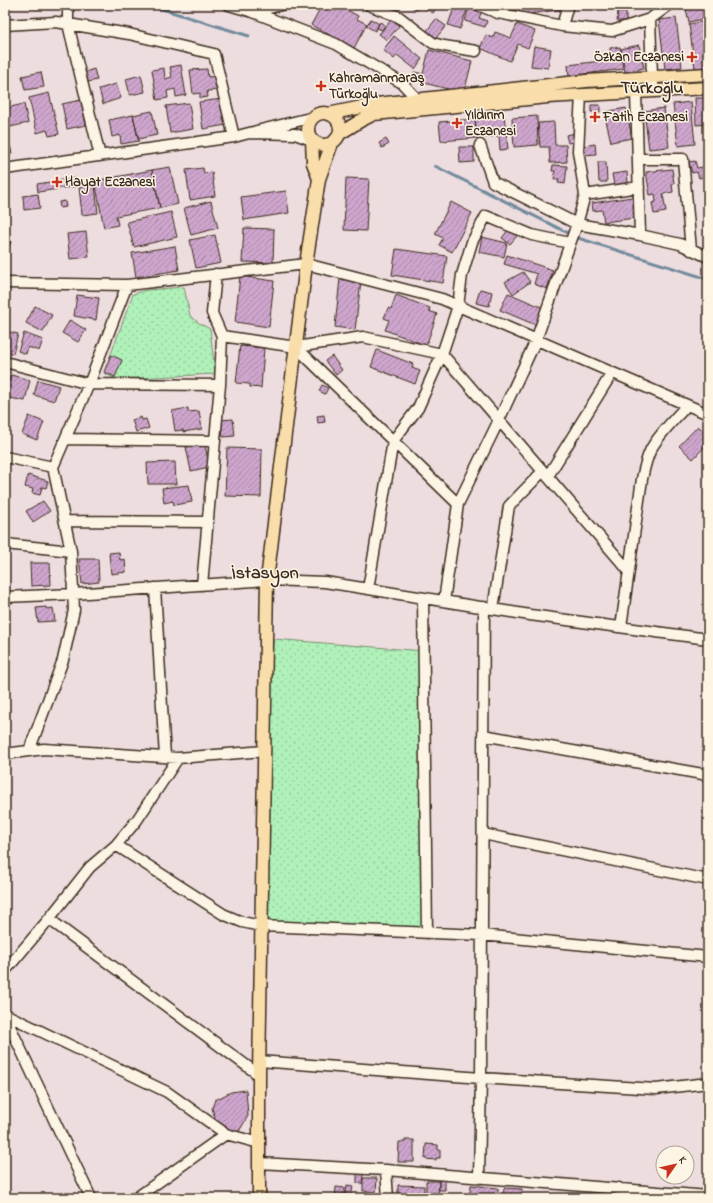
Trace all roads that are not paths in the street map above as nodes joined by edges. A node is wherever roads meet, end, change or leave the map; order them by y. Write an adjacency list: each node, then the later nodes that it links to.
1 (68, 5): 10 (street)
2 (229, 5): 8 (street)
3 (281, 5): 8 (street)
4 (369, 5): 13 (street)
5 (478, 5): 12 (street)
6 (568, 5): 12 (street)
7 (669, 5): 9 (street)
8 (253, 12): 20 (street)
9 (650, 19): 12 (street); 15 (street)
10 (68, 24): 11 (street); 25 (street); 29 (street)
11 (5, 25)
12 (562, 26)
13 (476, 51)
14 (708, 74): 15 (main road)
15 (652, 77): 17 (street); 20 (main road)
16 (708, 88): 17 (main road)
17 (654, 91): 18 (main road)
18 (636, 92): 19 (main road); 30 (street)
19 (581, 95): 21 (main road); 34 (street)
20 (417, 100): 21 (street); 22 (main road)
21 (426, 109): 26 (main road)
22 (328, 114): 23 (main road); 26 (main road)
23 (314, 117): 24 (street); 27 (main road)
24 (249, 133): 25 (street); 27 (street)
25 (234, 137): 29 (street)
26 (336, 138): 27 (main road); 32 (main road)
27 (312, 140): 32 (main road)
28 (480, 144): 35 (street)
29 (100, 156): 31 (street)
30 (638, 159): 33 (street); 38 (street)
31 (5, 169)
32 (319, 179): 40 (main road)
33 (639, 187): 34 (street); 36 (street)
34 (585, 195): 35 (street)
35 (576, 226): 36 (street); 37 (street)
36 (640, 235): 38 (street)
37 (570, 242): 44 (street); 46 (street)
38 (691, 250): 39 (street)
39 (708, 257)
40 (306, 264): 41 (street); 44 (street); 47 (main road)
41 (216, 274): 43 (street); 45 (street)
42 (5, 283): 43 (street)
43 (127, 285): 51 (street)
44 (458, 306): 46 (street); 48 (street)
45 (222, 336): 47 (street); 52 (street)
46 (536, 340): 50 (street); 55 (street)
47 (296, 347): 48 (street); 58 (street); 68 (main road)
48 (442, 354): 55 (street); 58 (street)
49 (5, 362): 51 (street)
50 (612, 373): 53 (street); 61 (street)
51 (89, 384): 52 (street); 56 (street)
52 (220, 385): 57 (street)
53 (687, 405): 54 (street); 67 (street)
54 (708, 414)
55 (499, 420): 61 (street); 62 (street)
56 (66, 439): 57 (street); 60 (street)
57 (215, 440): 64 (street)
58 (393, 441): 62 (street); 71 (street)
59 (5, 457): 60 (street)
60 (53, 467): 63 (street)
61 (545, 474): 67 (street); 76 (street)
62 (458, 504): 75 (street)
63 (65, 521): 64 (street); 66 (street)
64 (208, 522): 69 (street)
65 (5, 544): 66 (street)
66 (71, 551): 72 (street)
67 (629, 571): 77 (street)
68 (267, 580): 69 (street); 71 (street); 81 (main road)
69 (202, 585): 70 (street)
70 (155, 588): 72 (street); 83 (street)
71 (368, 589): 74 (street)
72 (74, 594): 73 (street); 80 (street)
73 (5, 597)
74 (423, 598): 75 (street); 91 (street)
75 (444, 601): 76 (street)
76 (488, 608): 77 (street); 79 (street)
77 (622, 627): 78 (street)
78 (708, 639)
79 (483, 734): 85 (street); 86 (street)
80 (29, 751): 82 (street); 83 (street)
81 (264, 751): 84 (street); 90 (main road)
82 (5, 754)
83 (165, 757): 84 (street)
84 (178, 758): 87 (street)
85 (708, 775)
86 (482, 834): 88 (street); 92 (street)
87 (116, 844): 89 (street); 90 (street)
88 (708, 880)
89 (49, 919): 94 (street); 97 (street)
90 (262, 926): 91 (street); 96 (main road)
91 (427, 933): 92 (street)
92 (482, 935): 93 (street); 98 (street)
93 (708, 957)
94 (5, 972)
95 (5, 1015): 100 (street); 107 (street)
96 (259, 1061): 97 (main road); 98 (street)
97 (259, 1075): 101 (main road)
98 (481, 1078): 99 (street); 104 (street)
99 (708, 1083)
100 (226, 1134): 101 (street); 108 (street)
101 (259, 1143): 102 (main road)
102 (259, 1163): 103 (street); 109 (main road)
103 (386, 1170): 104 (street); 110 (street)
104 (480, 1178): 105 (street)
105 (621, 1193): 106 (street)
106 (708, 1196)
107 (91, 1198)
108 (136, 1198)
109 (259, 1198)
110 (388, 1198)

